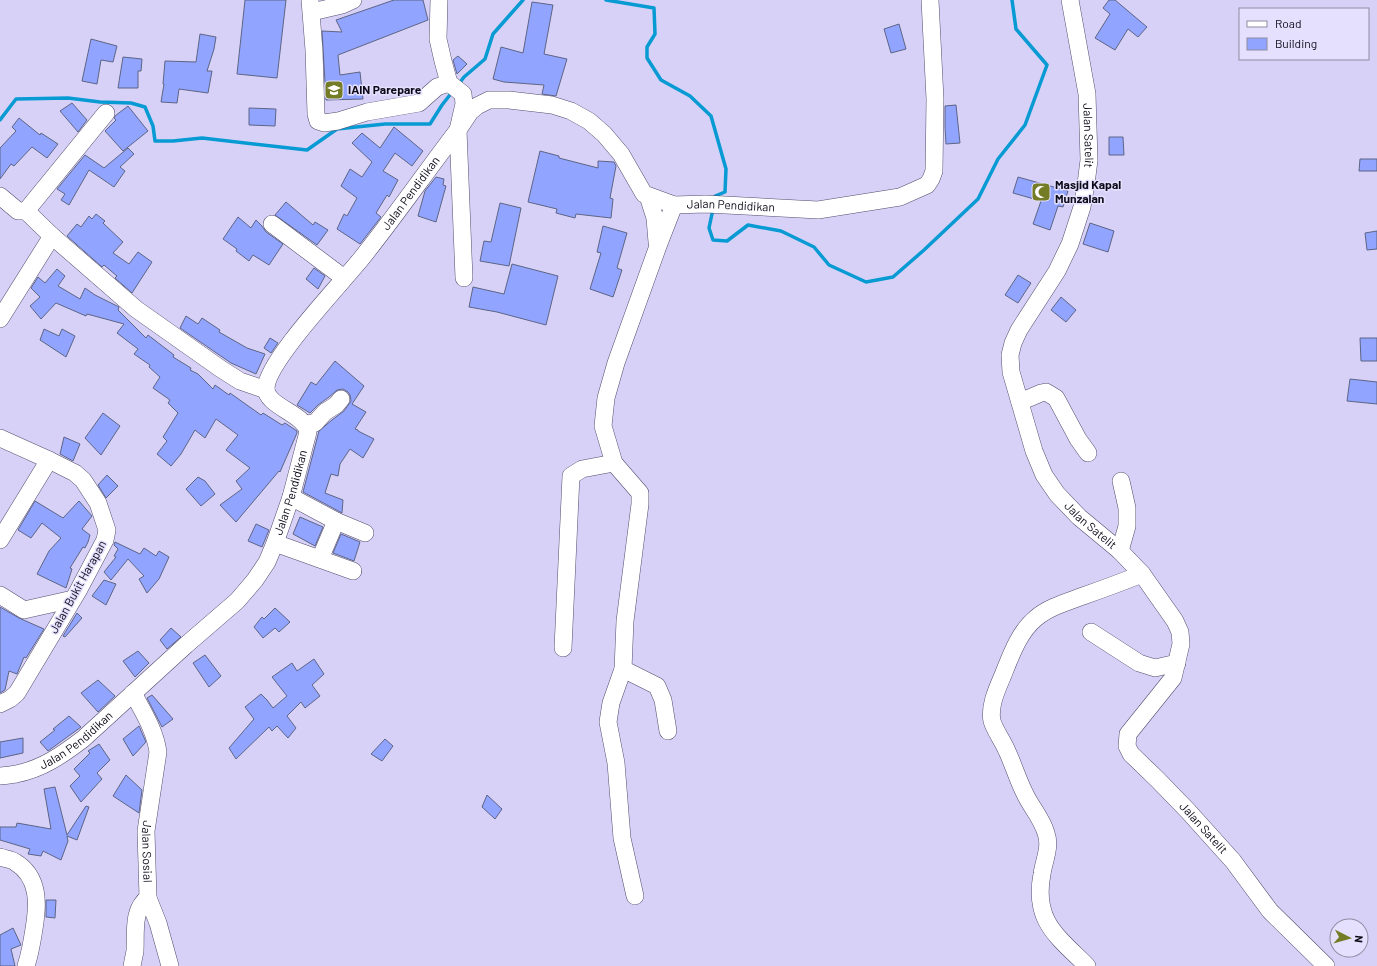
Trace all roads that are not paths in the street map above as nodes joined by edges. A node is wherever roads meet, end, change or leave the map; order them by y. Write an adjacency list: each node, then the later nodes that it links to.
1 (353, 0): 5 (street)
2 (439, 0): 6 (street)
3 (930, 0): 11 (street, Jalan Pendidikan)
4 (1070, 0): 21 (street, Jalan Satelit)
5 (311, 6): 6 (street)
6 (455, 88): 8 (street)
7 (106, 113): 12 (street)
8 (458, 130): 10 (street, Jalan Pendidikan); 16 (street, Jalan Pendidikan); 17 (street)
9 (0, 196): 12 (street)
10 (648, 196): 11 (street, Jalan Pendidikan); 15 (street)
11 (674, 206): 15 (street)
12 (26, 211): 14 (street)
13 (272, 224): 16 (street)
14 (52, 236): 18 (street); 19 (street)
15 (658, 246): 26 (street)
16 (344, 278): 19 (street, Jalan Pendidikan)
17 (464, 278)
18 (0, 319)
19 (266, 390): 22 (street)
20 (341, 399): 22 (street)
21 (1020, 402): 24 (street); 33 (street, Jalan Satelit)
22 (306, 424): 28 (street, Jalan Pendidikan)
23 (0, 438): 25 (street, Jalan Bukit Harapan)
24 (1088, 453)
25 (49, 460): 31 (street); 38 (street, Jalan Bukit Harapan)
26 (614, 463): 40 (street); 42 (street)
27 (1121, 481): 33 (street)
28 (291, 497): 29 (street); 32 (street, Jalan Pendidikan)
29 (336, 521): 30 (street); 34 (street)
30 (365, 533)
31 (0, 540)
32 (275, 543): 34 (street); 43 (street, Jalan Pendidikan)
33 (1120, 551): 36 (street, Jalan Satelit)
34 (320, 559): 35 (street)
35 (353, 571)
36 (1142, 574): 41 (street, Jalan Satelit); 53 (street)
37 (0, 595): 38 (street)
38 (73, 599): 44 (street, Jalan Bukit Harapan)
39 (1091, 632): 41 (street)
40 (563, 648)
41 (1177, 663): 54 (street, Jalan Satelit)
42 (623, 669): 45 (street); 48 (street)
43 (132, 693): 46 (street, Jalan Pendidikan); 49 (street, Jalan Sosial)
44 (0, 704)
45 (668, 731)
46 (0, 776)
47 (0, 857): 50 (street)
48 (635, 896)
49 (146, 900): 51 (street); 52 (street, Jalan Sosial)
50 (26, 966)
51 (132, 966)
52 (170, 966)
53 (1087, 966)
54 (1326, 966)

